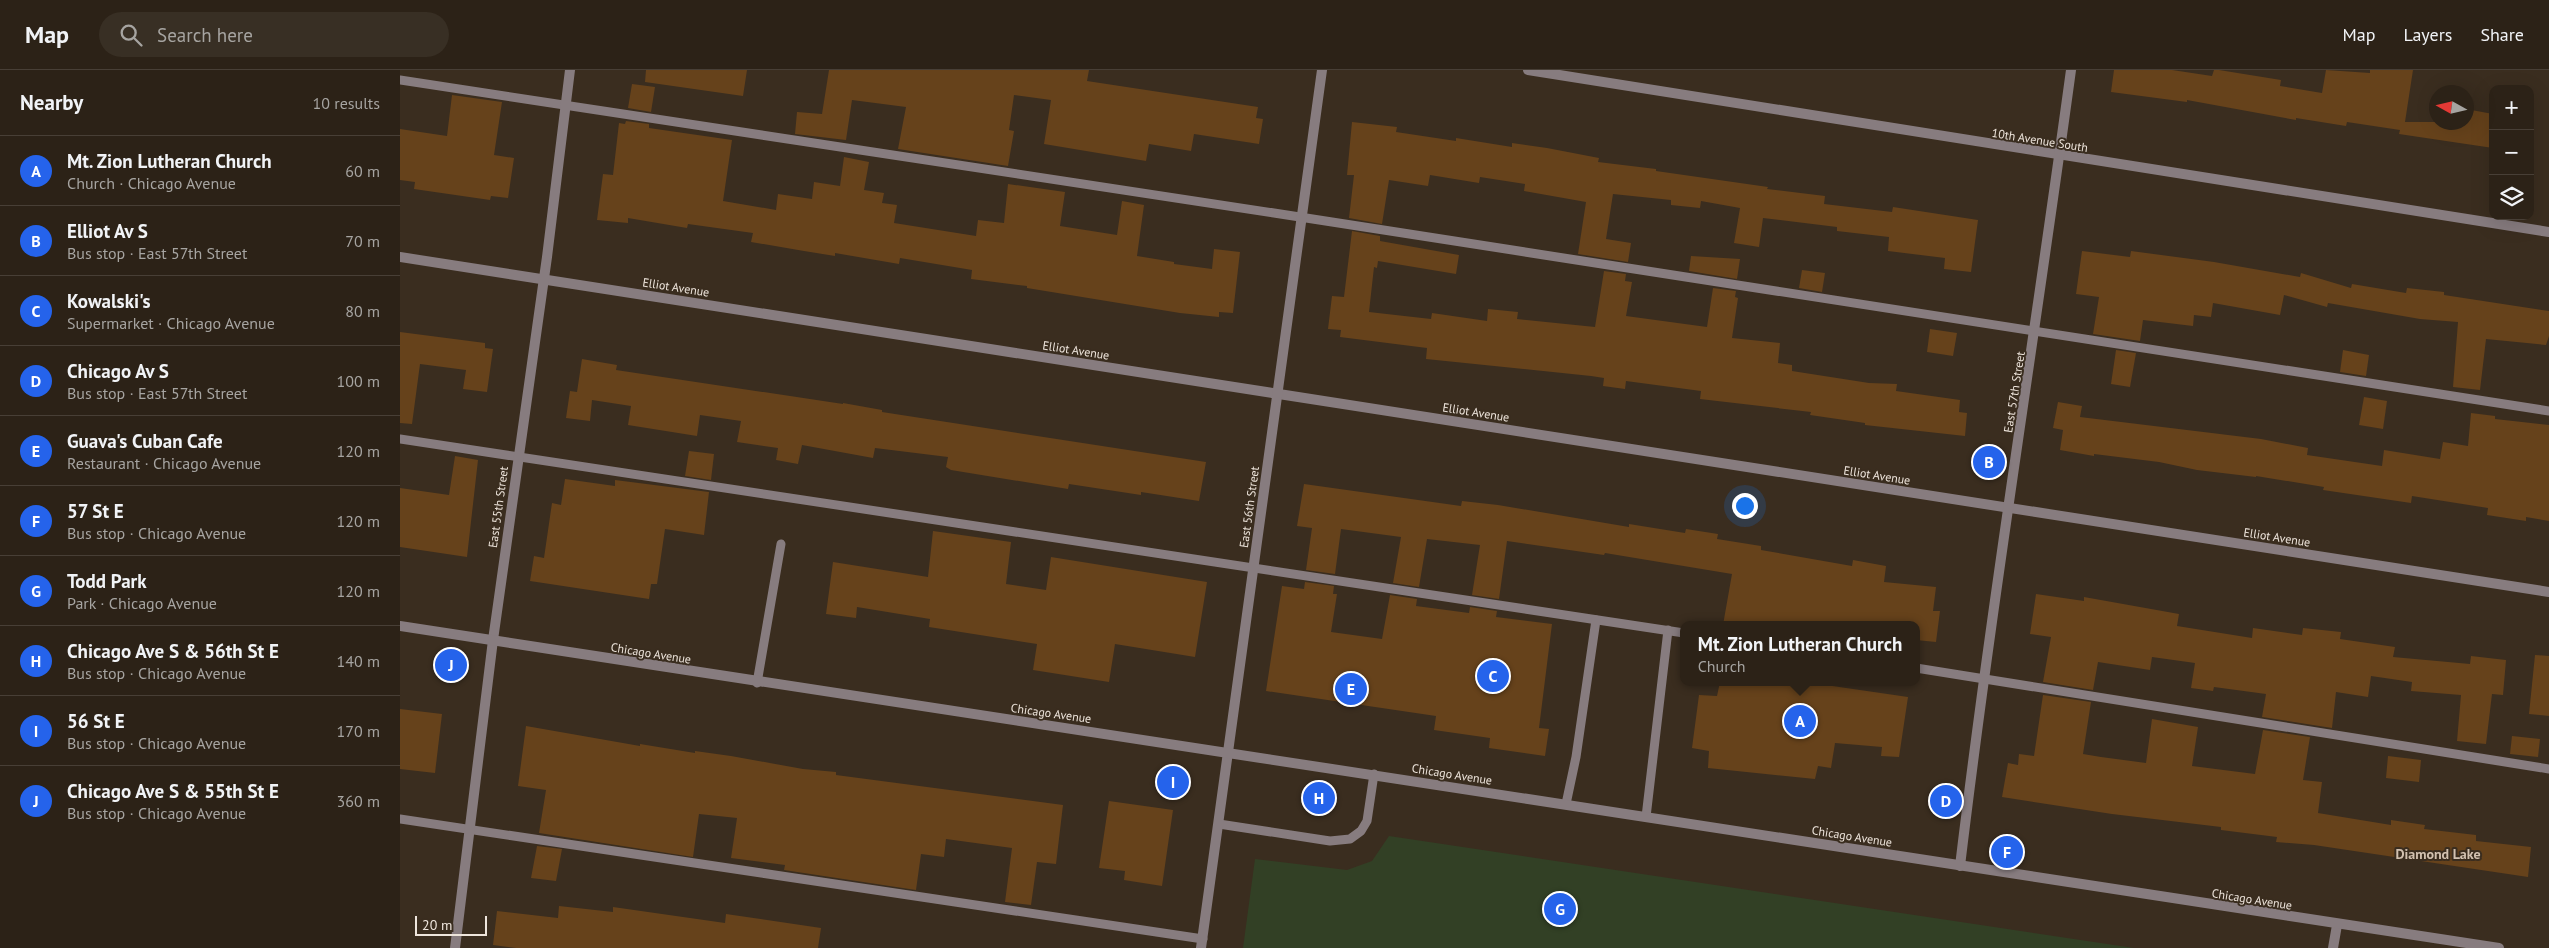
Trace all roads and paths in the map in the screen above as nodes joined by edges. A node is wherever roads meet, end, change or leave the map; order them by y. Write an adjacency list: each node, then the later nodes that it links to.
1 (570, 70): 6 (street, East 55th Street)
2 (1322, 70): 8 (street, East 56th Street)
3 (1528, 70): 7 (street, 10th Avenue South)
4 (2071, 70): 7 (street, East 57th Street)
5 (400, 80): 6 (lane)
6 (566, 106): 8 (lane); 11 (street, East 55th Street)
7 (2060, 155): 9 (street, 10th Avenue South); 12 (street, East 57th Street)
8 (1301, 217): 12 (lane); 13 (street, East 56th Street)
9 (2549, 232)
10 (400, 257): 11 (street, Elliot Avenue)
11 (544, 280): 13 (street, Elliot Avenue); 16 (street, East 55th Street)
12 (2036, 332): 14 (lane); 17 (street, East 57th Street)
13 (1277, 393): 17 (street, Elliot Avenue); 19 (street, East 56th Street)
14 (2549, 411)
15 (400, 440): 16 (lane)
16 (518, 458): 19 (lane); 25 (street, East 55th Street)
17 (2008, 508): 20 (street, Elliot Avenue); 27 (street, East 57th Street)
18 (781, 544): 28 (lane)
19 (1254, 568): 21 (lane); 29 (street, East 56th Street)
20 (2549, 592)
21 (1596, 620): 23 (lane); 32 (lane)
22 (400, 626): 25 (street, Chicago Avenue)
23 (1668, 630): 24 (lane); 33 (lane)
24 (1680, 632)
25 (493, 640): 28 (street, Chicago Avenue); 36 (street, East 55th Street)
26 (1920, 669): 27 (lane)
27 (1985, 678): 30 (lane); 37 (street, East 57th Street)
28 (757, 683): 29 (street, Chicago Avenue)
29 (1229, 752): 31 (street, Chicago Avenue); 35 (street, East 56th Street)
30 (2549, 769)
31 (1374, 774): 32 (street, Chicago Avenue); 35 (lane)
32 (1566, 804): 33 (street, Chicago Avenue)
33 (1646, 817): 37 (street, Chicago Avenue)
34 (400, 819): 36 (lane)
35 (1219, 824): 39 (street, East 56th Street)
36 (470, 830): 39 (lane); 40 (street, East 55th Street)
37 (1960, 866): 38 (street, Chicago Avenue)
38 (2337, 925): 41 (street); 42 (street, Chicago Avenue)
39 (1202, 944)
40 (455, 948)
41 (2332, 948)
42 (2499, 948)

